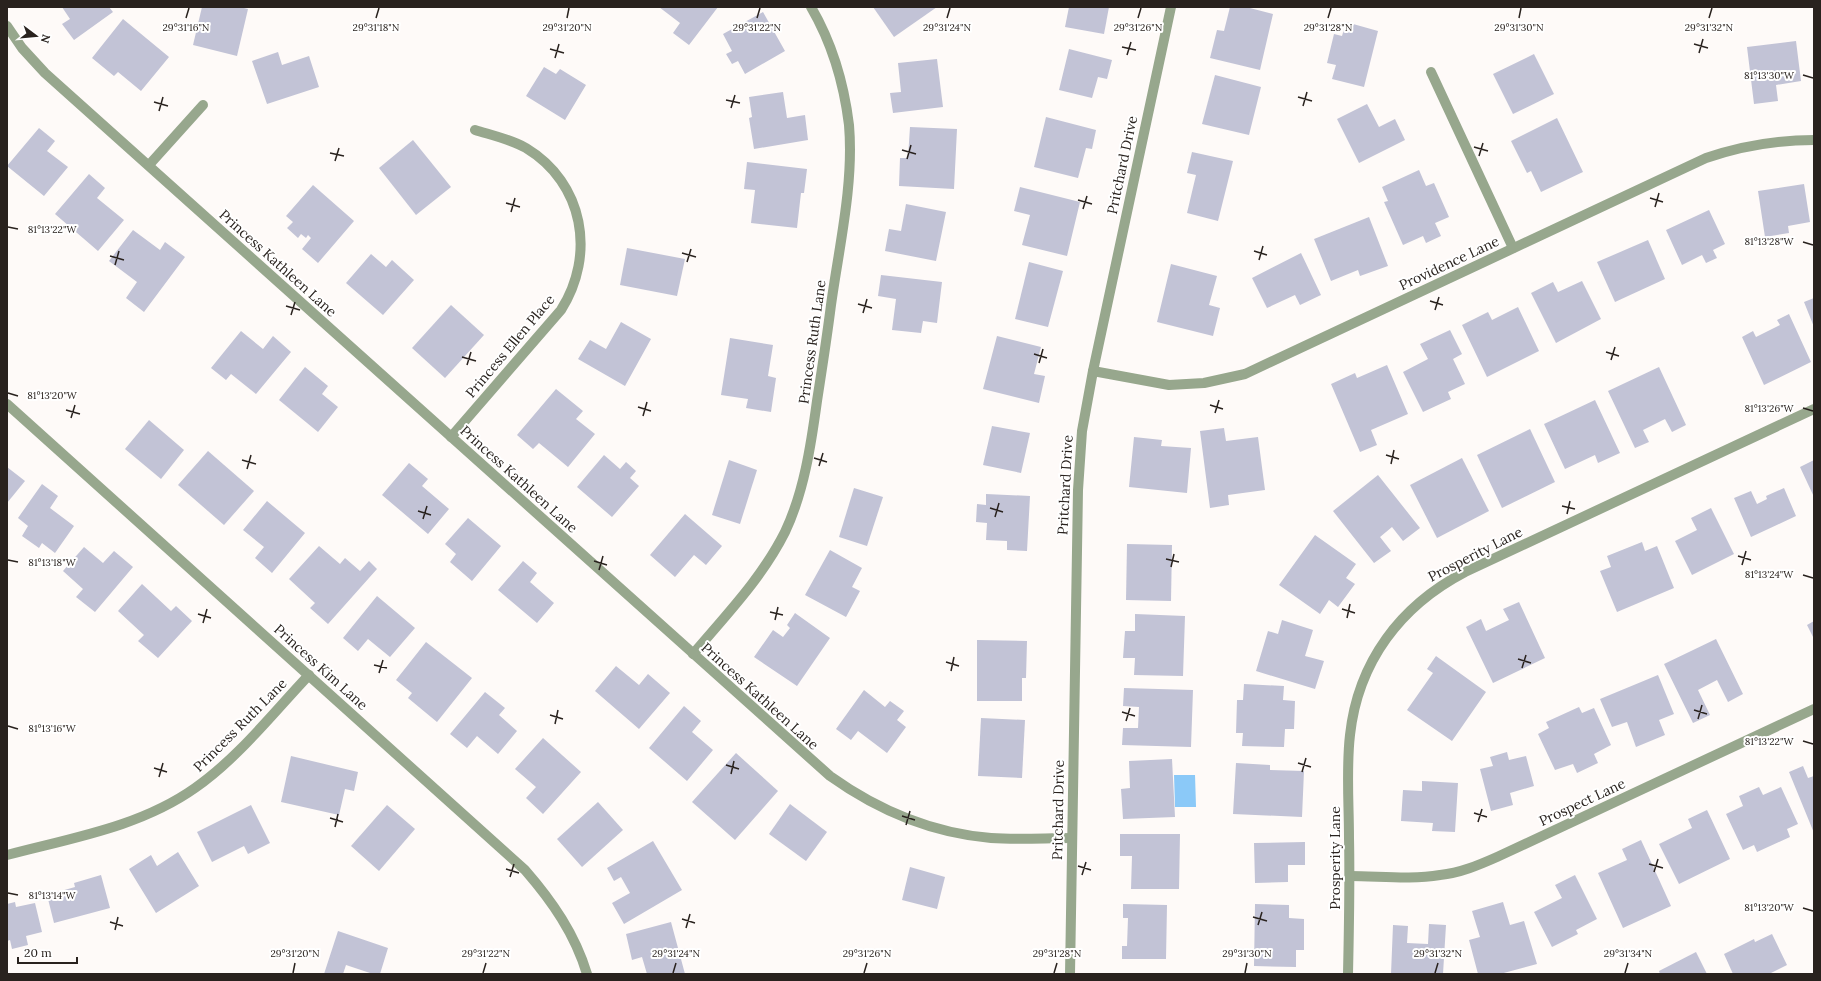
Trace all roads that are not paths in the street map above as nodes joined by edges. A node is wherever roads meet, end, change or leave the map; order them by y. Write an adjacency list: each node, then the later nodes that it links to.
1 (811, 7): 14 (street, Princess Ruth Lane)
2 (1171, 7): 10 (street, Pritchard Drive)
3 (7, 26): 8 (street, Princess Kathleen Lane)
4 (1431, 72): 9 (street)
5 (203, 105): 8 (street)
6 (474, 130): 13 (street, Princess Ellen Place)
7 (1814, 140): 9 (street, Providence Lane)
8 (149, 165): 13 (street, Princess Kathleen Lane)
9 (1513, 248): 10 (street, Providence Lane)
10 (1093, 371): 17 (street, Pritchard Drive)
11 (7, 404): 15 (street, Princess Kim Lane)
12 (1814, 409): 19 (street, Prosperity Lane)
13 (450, 437): 14 (street, Princess Kathleen Lane)
14 (693, 654): 17 (street, Princess Kathleen Lane)
15 (309, 675): 18 (street, Princess Ruth Lane); 20 (street, Princess Kim Lane)
16 (1814, 709): 19 (street, Prospect Lane)
17 (1071, 838): 21 (street, Pritchard Drive)
18 (7, 855)
19 (1350, 876): 22 (street, Prosperity Lane)
20 (588, 974)
21 (1070, 974)
22 (1348, 974)

